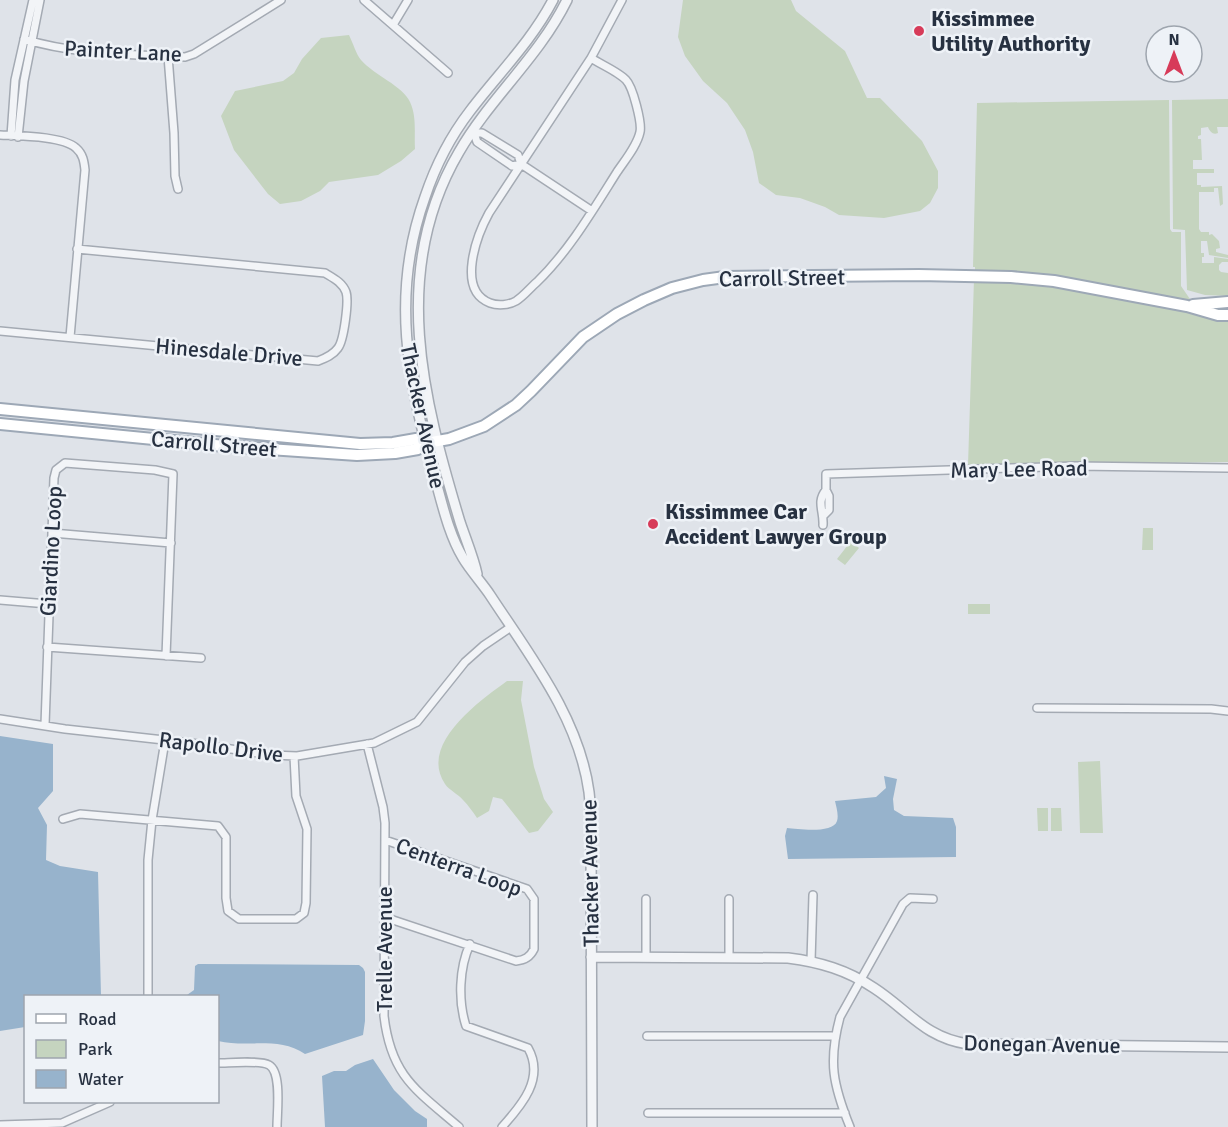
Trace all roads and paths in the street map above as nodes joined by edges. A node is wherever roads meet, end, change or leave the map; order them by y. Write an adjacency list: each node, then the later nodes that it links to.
1 (33, 0): 11 (street)
2 (40, 0): 12 (street)
3 (280, 0): 9 (street, Painter Lane)
4 (364, 0): 10 (street)
5 (408, 0): 10 (street)
6 (553, 0): 16 (street, Thacker Avenue)
7 (567, 0): 17 (street, Thacker Avenue)
8 (622, 0): 14 (street)
9 (270, 2): 13 (street, Painter Lane)
10 (393, 25): 15 (street)
11 (24, 39): 12 (street, Painter Lane); 19 (street)
12 (32, 41): 13 (street, Painter Lane); 19 (street)
13 (168, 56): 21 (street)
14 (591, 58): 20 (street); 22 (street)
15 (448, 73)
16 (461, 124): 17 (street); 33 (street, Thacker Avenue)
17 (472, 132): 20 (street); 20 (street); 32 (street, Thacker Avenue)
18 (0, 135): 19 (street)
19 (15, 136): 23 (street)
20 (521, 164): 22 (street); 22 (street)
21 (178, 189)
22 (592, 212)
23 (77, 249): 28 (street); 28 (street, Hinesdale Drive)
24 (1228, 302): 25 (main road, Carroll Street)
25 (1187, 306): 26 (main road, Carroll Street); 32 (main road, Carroll Street)
26 (1228, 315)
27 (0, 331): 28 (street)
28 (70, 337)
29 (0, 409): 31 (main road, Carroll Street)
30 (0, 424): 34 (main road, Carroll Street)
31 (328, 441): 33 (main road, Carroll Street); 34 (main road)
32 (439, 441): 33 (main road, Carroll Street); 39 (street, Thacker Avenue)
33 (426, 443): 34 (main road, Carroll Street); 39 (street, Thacker Avenue)
34 (225, 446)
35 (1228, 468): 36 (street, Mary Lee Road)
36 (823, 525)
37 (52, 533): 38 (street); 38 (street, Giardino Loop); 41 (street, Giardino Loop)
38 (171, 543): 44 (street, Giardino Loop)
39 (478, 576): 42 (street, Thacker Avenue)
40 (0, 600): 41 (street)
41 (48, 604): 43 (street, Giardino Loop)
42 (511, 627): 51 (street, Rapollo Drive); 62 (street, Thacker Avenue)
43 (47, 647): 44 (street); 49 (street, Giardino Loop)
44 (166, 656): 45 (street)
45 (201, 658)
46 (1037, 708): 47 (street)
47 (1228, 711)
48 (0, 719): 49 (street, Rapollo Drive)
49 (45, 725): 50 (street, Rapollo Drive)
50 (165, 741): 52 (street, Rapollo Drive); 54 (street)
51 (367, 744): 52 (street, Rapollo Drive); 55 (street, Trelle Avenue)
52 (294, 756): 54 (street)
53 (63, 819): 54 (street)
54 (152, 820): 67 (street)
55 (385, 840): 60 (street, Trelle Avenue); 61 (street, Centerra Loop)
56 (813, 895): 65 (street)
57 (646, 899): 63 (street)
58 (729, 899): 64 (street)
59 (933, 899): 66 (street)
60 (384, 917): 61 (street, Centerra Loop); 77 (street, Trelle Avenue)
61 (470, 944): 78 (street)
62 (591, 957): 63 (street, Donegan Avenue); 79 (street, Thacker Avenue)
63 (646, 957): 64 (street, Donegan Avenue)
64 (729, 957): 65 (street, Donegan Avenue)
65 (811, 961): 66 (street, Donegan Avenue)
66 (862, 981): 69 (street); 70 (street, Donegan Avenue)
67 (148, 995)
68 (647, 1036): 69 (street)
69 (835, 1036): 74 (street)
70 (1228, 1047)
71 (219, 1063): 76 (street)
72 (106, 1103): 75 (street)
73 (648, 1113): 74 (street)
74 (844, 1113): 80 (street)
75 (0, 1125)
76 (277, 1127)
77 (459, 1127)
78 (502, 1127)
79 (592, 1127)
80 (850, 1127)

